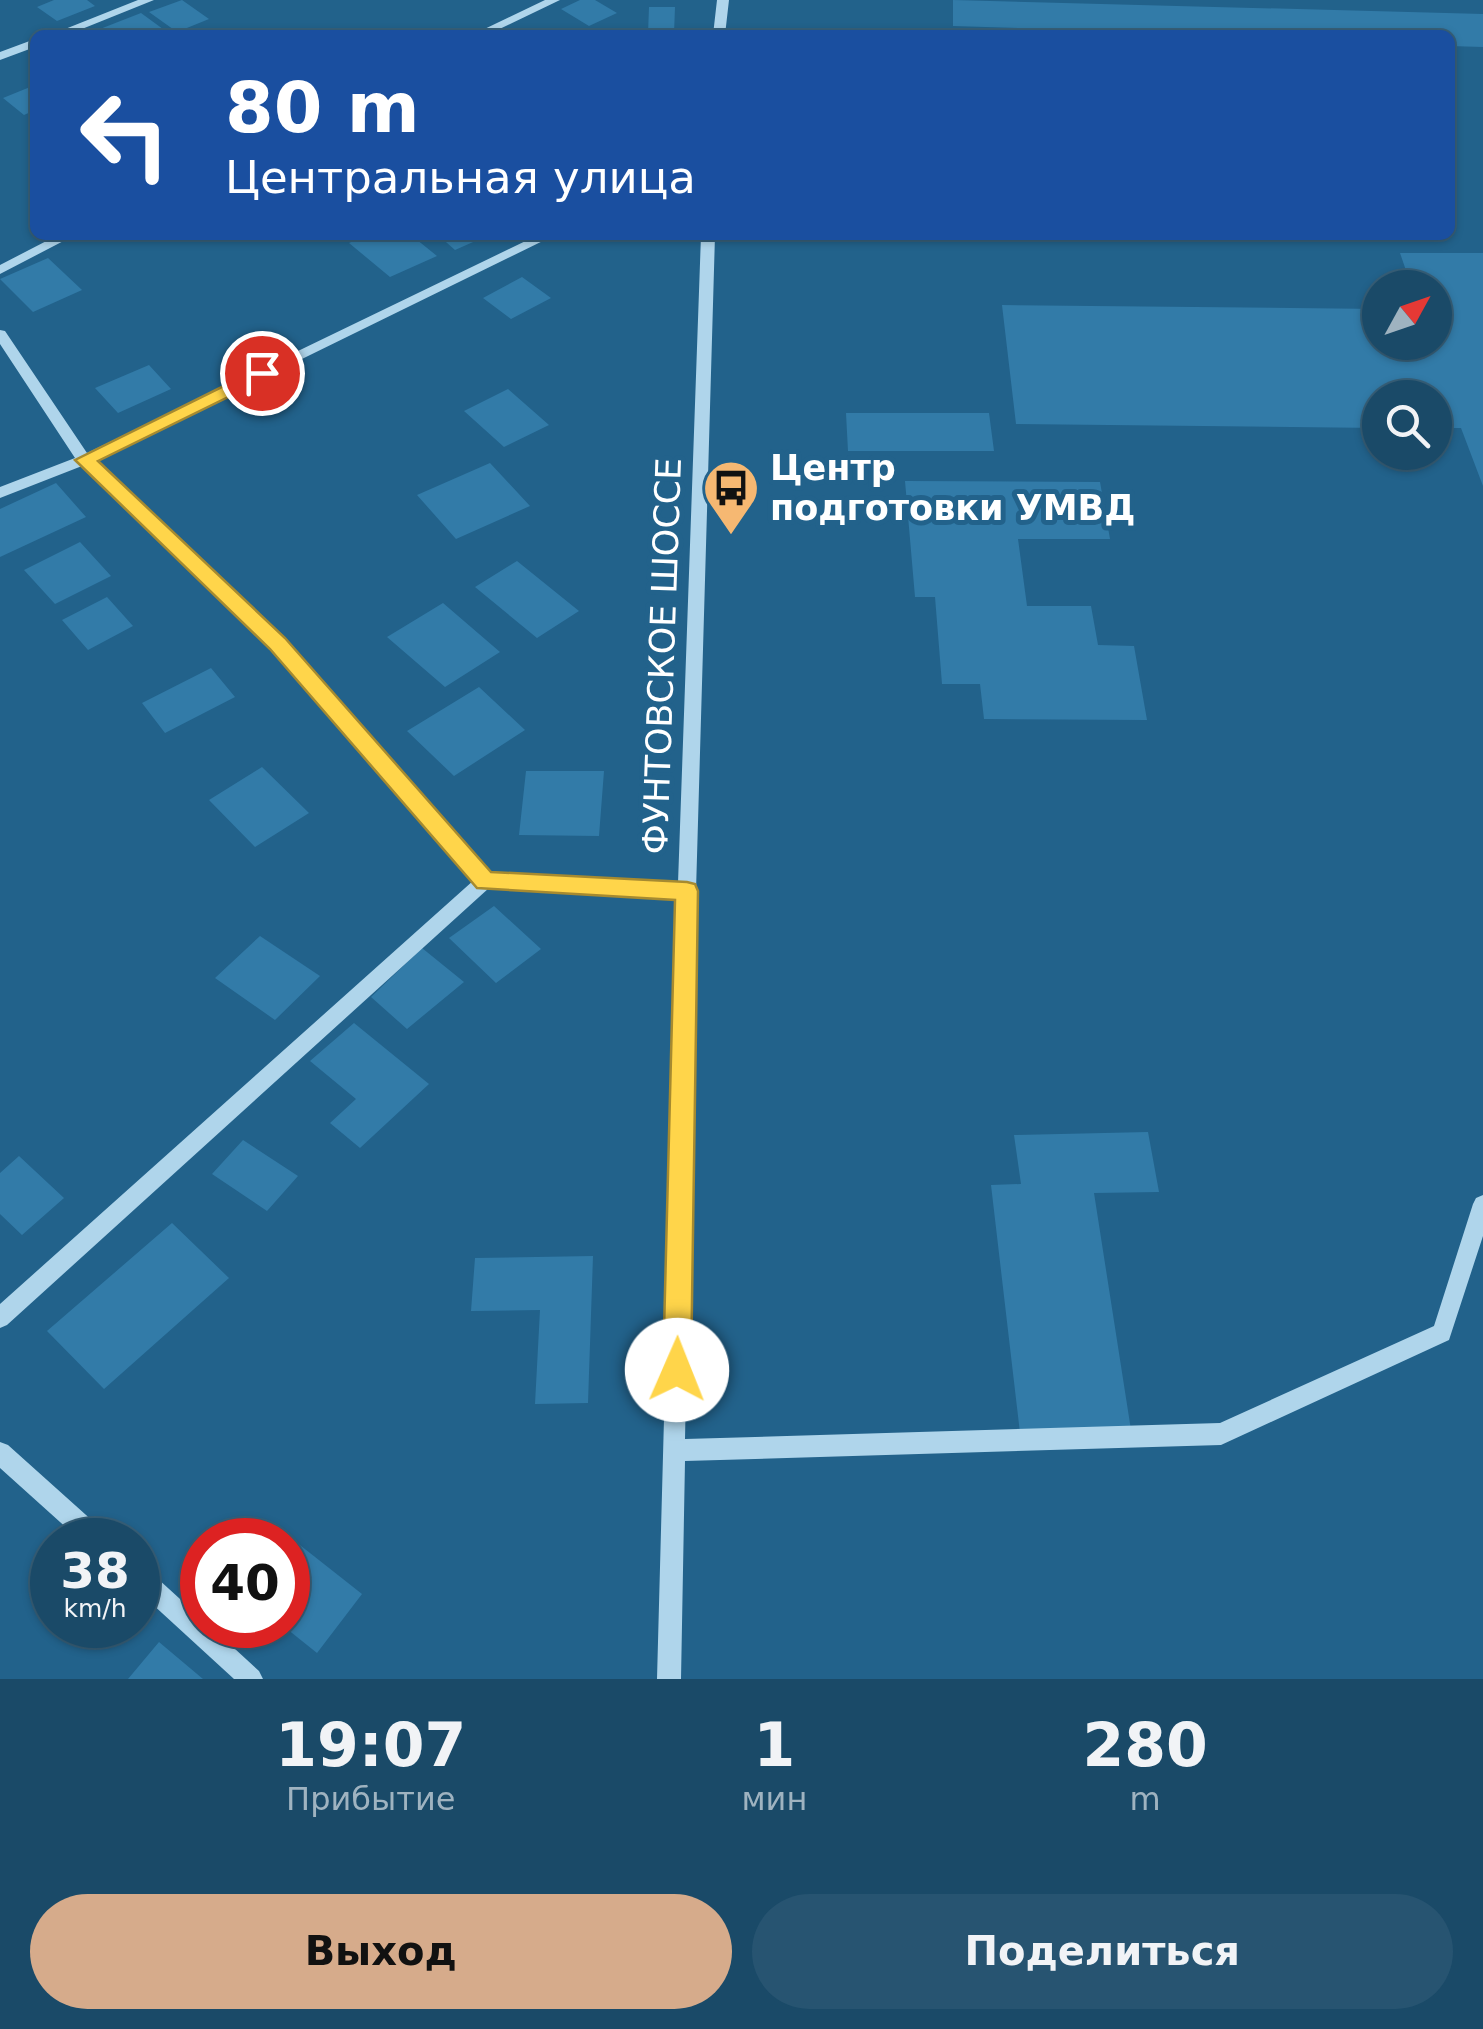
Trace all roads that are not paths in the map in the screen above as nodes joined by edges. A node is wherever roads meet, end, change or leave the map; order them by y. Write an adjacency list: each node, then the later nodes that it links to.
1 (148, 0): 4 (street)
2 (554, 0): 5 (street)
3 (723, 0): 6 (street)
4 (69, 30)
5 (489, 30)
6 (720, 30)
7 (30, 45): 8 (street)
8 (0, 56)
9 (58, 240): 12 (street)
10 (538, 240): 14 (street)
11 (708, 240): 17 (street, ФУНТОВСКОЕ ШОССЕ)
12 (0, 270)
13 (0, 334): 14 (street)
14 (84, 460): 15 (street); 16 (street)
15 (0, 493)
16 (485, 881): 17 (street); 19 (street)
17 (687, 891): 20 (street, ФУНТОВСКОЕ ШОССЕ)
18 (1483, 1204): 20 (street)
19 (0, 1318)
20 (675, 1450): 25 (street, ФУНТОВСКОЕ ШОССЕ)
21 (0, 1453): 22 (street)
22 (72, 1518)
23 (160, 1596): 24 (street)
24 (252, 1679)
25 (669, 1679)

